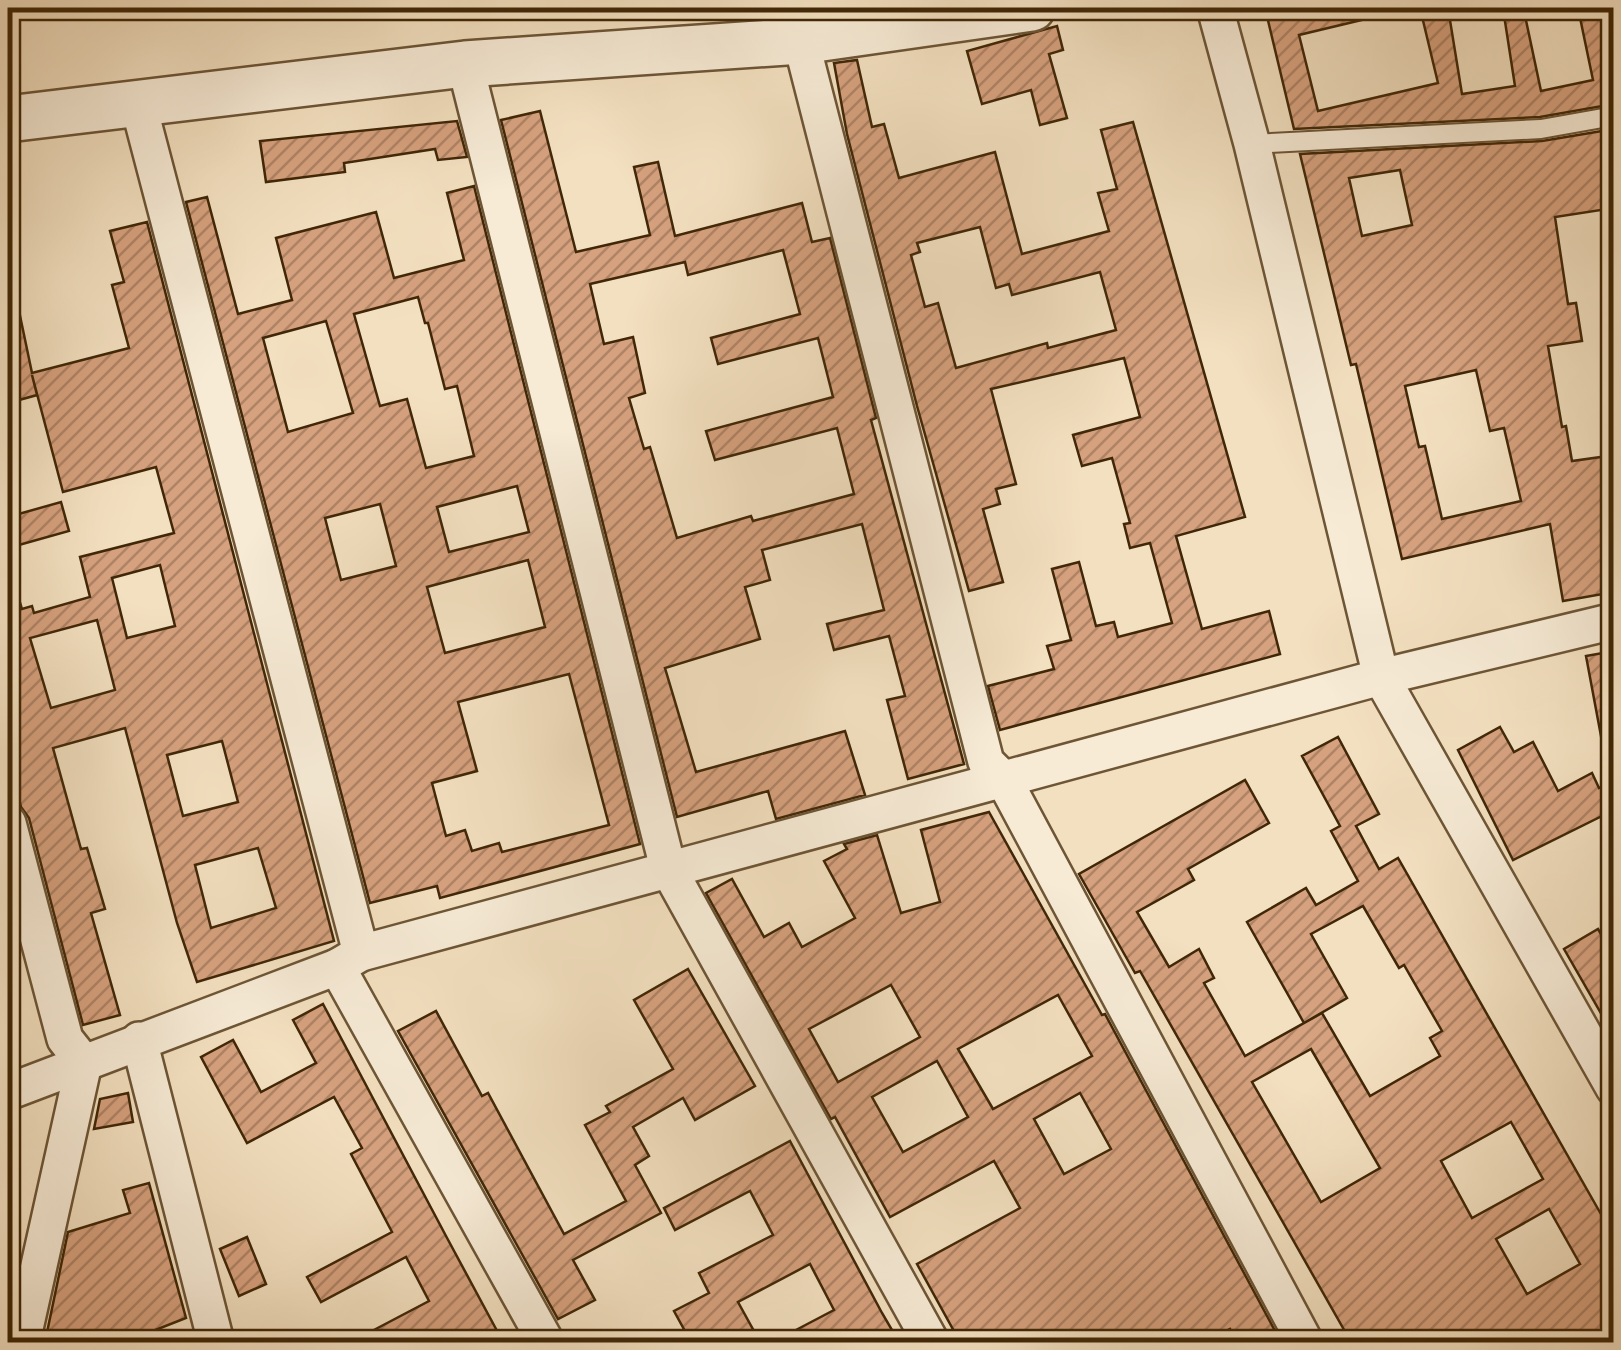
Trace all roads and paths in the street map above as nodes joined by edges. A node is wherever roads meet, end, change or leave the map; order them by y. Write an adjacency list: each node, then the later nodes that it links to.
1 (1032, 8): 3 (street)
2 (1215, 8): 8 (street)
3 (801, 40): 4 (street); 11 (street)
4 (466, 64): 5 (street); 13 (street)
5 (138, 104): 7 (street); 14 (street)
6 (1614, 116): 8 (lane)
7 (8, 119)
8 (1252, 144): 10 (street)
9 (1614, 622): 10 (street)
10 (1381, 677): 11 (street); 17 (street)
11 (1004, 780): 13 (street); 23 (street)
12 (8, 823): 16 (street)
13 (668, 868): 14 (street); 22 (street)
14 (349, 960): 15 (street); 21 (street)
15 (139, 1040): 16 (street); 20 (street)
16 (84, 1063): 18 (street); 19 (street)
17 (1608, 1067)
18 (8, 1092)
19 (22, 1342)
20 (216, 1342)
21 (546, 1342)
22 (931, 1342)
23 (1305, 1342)

